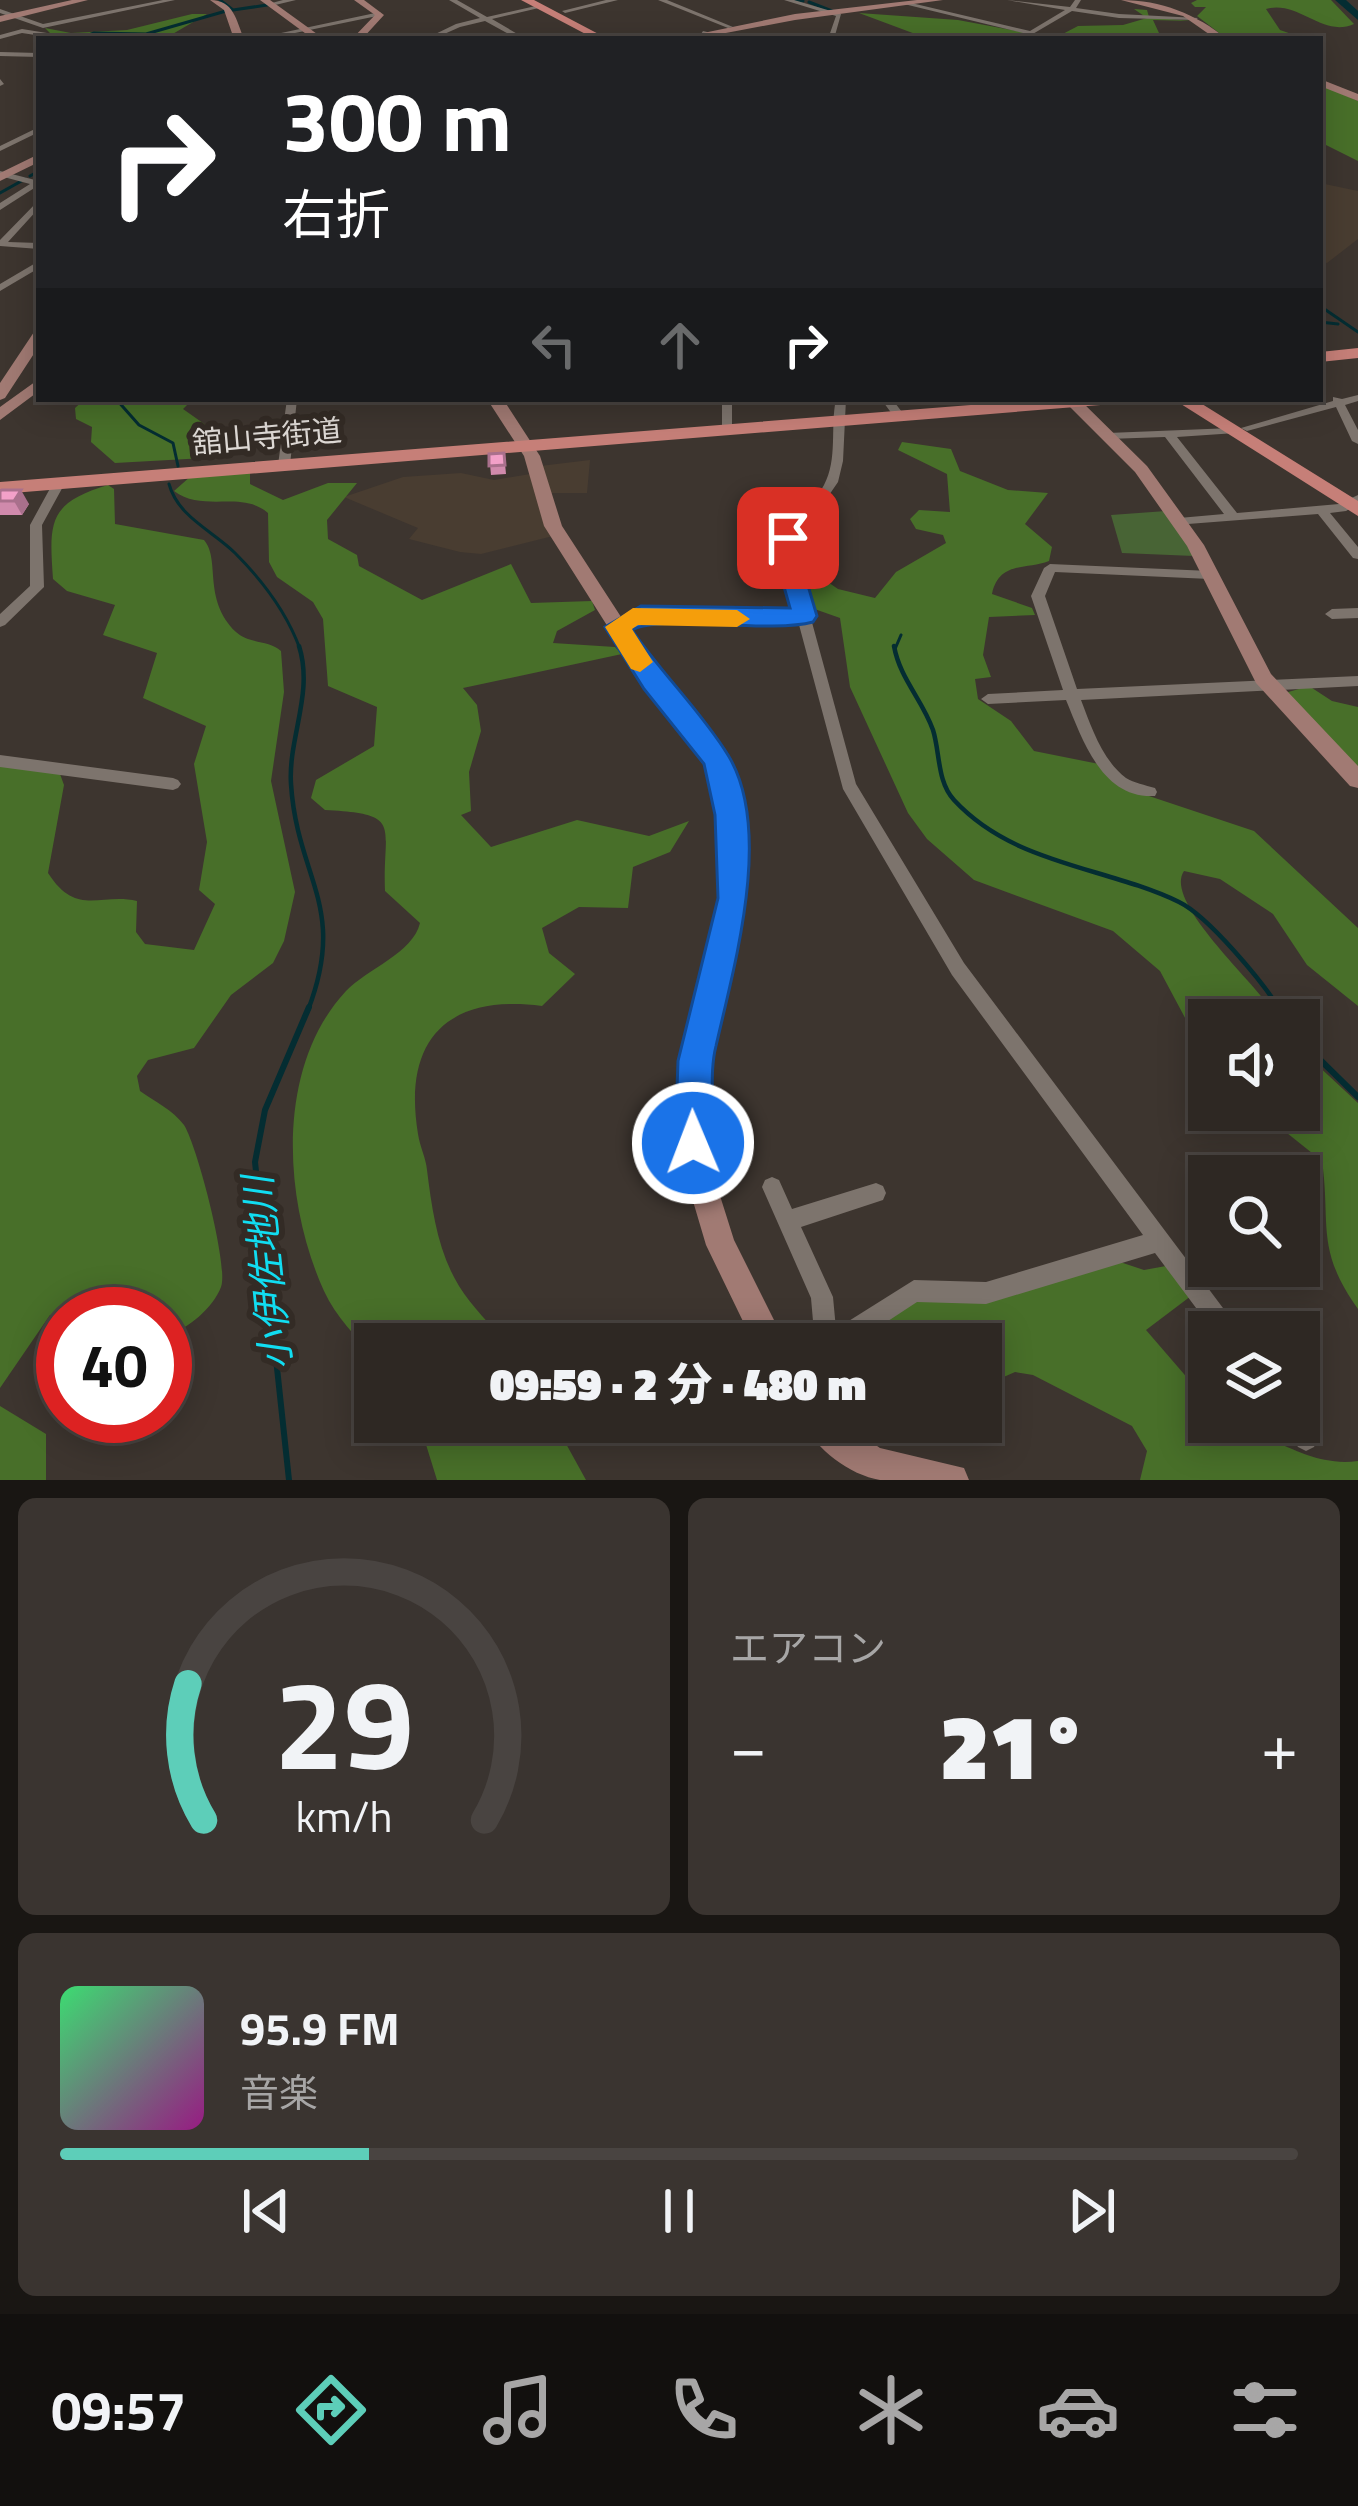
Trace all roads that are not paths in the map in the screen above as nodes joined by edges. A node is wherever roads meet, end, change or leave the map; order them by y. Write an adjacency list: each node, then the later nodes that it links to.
1 (85, 0): 23 (street)
2 (172, 0): 23 (street)
3 (214, 0): 29 (street)
4 (293, 0): 15 (street)
5 (358, 0): 21 (street)
6 (452, 0): 25 (street)
7 (526, 0): 16 (main road)
8 (615, 0): 19 (street)
9 (661, 0): 27 (street)
10 (787, 0): 14 (street)
11 (939, 0): 17 (street)
12 (1010, 0): 18 (street)
13 (1125, 0): 24 (street)
14 (806, 1): 20 (street)
15 (267, 2): 26 (street)
16 (542, 4): 19 (main road); 25 (street); 35 (main road)
17 (907, 4): 18 (street); 20 (street)
18 (1076, 4): 24 (street)
19 (565, 10): 36 (main road)
20 (833, 12): 27 (street); 38 (street)
21 (380, 14): 26 (street); 32 (street)
22 (0, 15): 23 (street)
23 (13, 16)
24 (1195, 18): 39 (street)
25 (486, 19): 33 (street); 34 (street)
26 (305, 29): 30 (street); 31 (street)
27 (730, 33): 37 (street)
28 (46, 36): 40 (street)
29 (238, 36)
30 (271, 36)
31 (315, 36)
32 (360, 36)
33 (437, 36)
34 (518, 36)
35 (598, 36)
36 (611, 36)
37 (691, 36)
38 (832, 36)
39 (1218, 36)
40 (0, 38)
41 (0, 54): 42 (street)
42 (36, 55)
43 (1323, 83): 44 (street)
44 (1358, 98)
45 (36, 131): 46 (street)
46 (0, 149)
47 (36, 158): 48 (street)
48 (2, 175): 49 (street)
49 (36, 183)
50 (36, 184): 52 (street)
51 (36, 206): 53 (street)
52 (0, 207)
53 (36, 246)
54 (36, 266): 55 (street)
55 (0, 289)
56 (36, 340): 60 (street)
57 (1358, 353): 58 (main road)
58 (1323, 356)
59 (36, 386): 73 (street)
60 (0, 394)
61 (1358, 398): 62 (street)
62 (1336, 399): 76 (street); 80 (street)
63 (292, 402): 82 (street)
64 (497, 402): 81 (street)
65 (727, 402): 77 (street)
66 (841, 402): 75 (street)
67 (888, 402): 74 (street)
68 (1043, 402): 72 (main road, 舘山寺街道)
69 (1068, 402): 79 (street)
70 (1188, 402): 76 (main road)
71 (1205, 402): 76 (main road)
72 (994, 404): 74 (main road, 舘山寺街道)
73 (0, 415)
74 (899, 416): 75 (main road, 舘山寺街道)
75 (839, 421): 77 (main road, 舘山寺街道); 93 (street)
76 (1240, 429): 78 (street); 85 (main road)
77 (728, 430): 81 (main road, 舘山寺街道)
78 (1169, 434): 79 (street); 87 (street)
79 (1108, 436): 88 (street)
80 (1358, 441)
81 (525, 446): 82 (main road, 舘山寺街道); 95 (street)
82 (284, 465): 83 (main road, 舘山寺街道)
83 (59, 483): 84 (main road, 舘山寺街道); 94 (street)
84 (0, 488)
85 (1356, 503): 86 (street)
86 (1321, 510): 87 (street); 89 (street)
87 (1233, 518): 88 (street)
88 (1179, 522): 90 (street)
89 (1358, 555)
90 (1210, 575): 97 (street); 98 (street)
91 (1358, 613): 92 (street)
92 (1332, 614)
93 (805, 616): 95 (street); 107 (street)
94 (0, 622)
95 (618, 627): 109 (street)
96 (1358, 682): 97 (street)
97 (1267, 683): 98 (street); 101 (street)
98 (1071, 694): 99 (street); 103 (street)
99 (988, 699)
100 (0, 761): 102 (street)
101 (1358, 780)
102 (173, 784)
103 (1149, 792)
104 (772, 1187): 106 (street)
105 (875, 1193): 106 (street)
106 (789, 1220): 110 (street)
107 (1159, 1241): 108 (street); 111 (street)
108 (1211, 1311)
109 (760, 1323)
110 (826, 1323)
111 (864, 1323)
112 (841, 1443): 113 (street)
113 (871, 1472): 114 (street)
114 (952, 1480)

